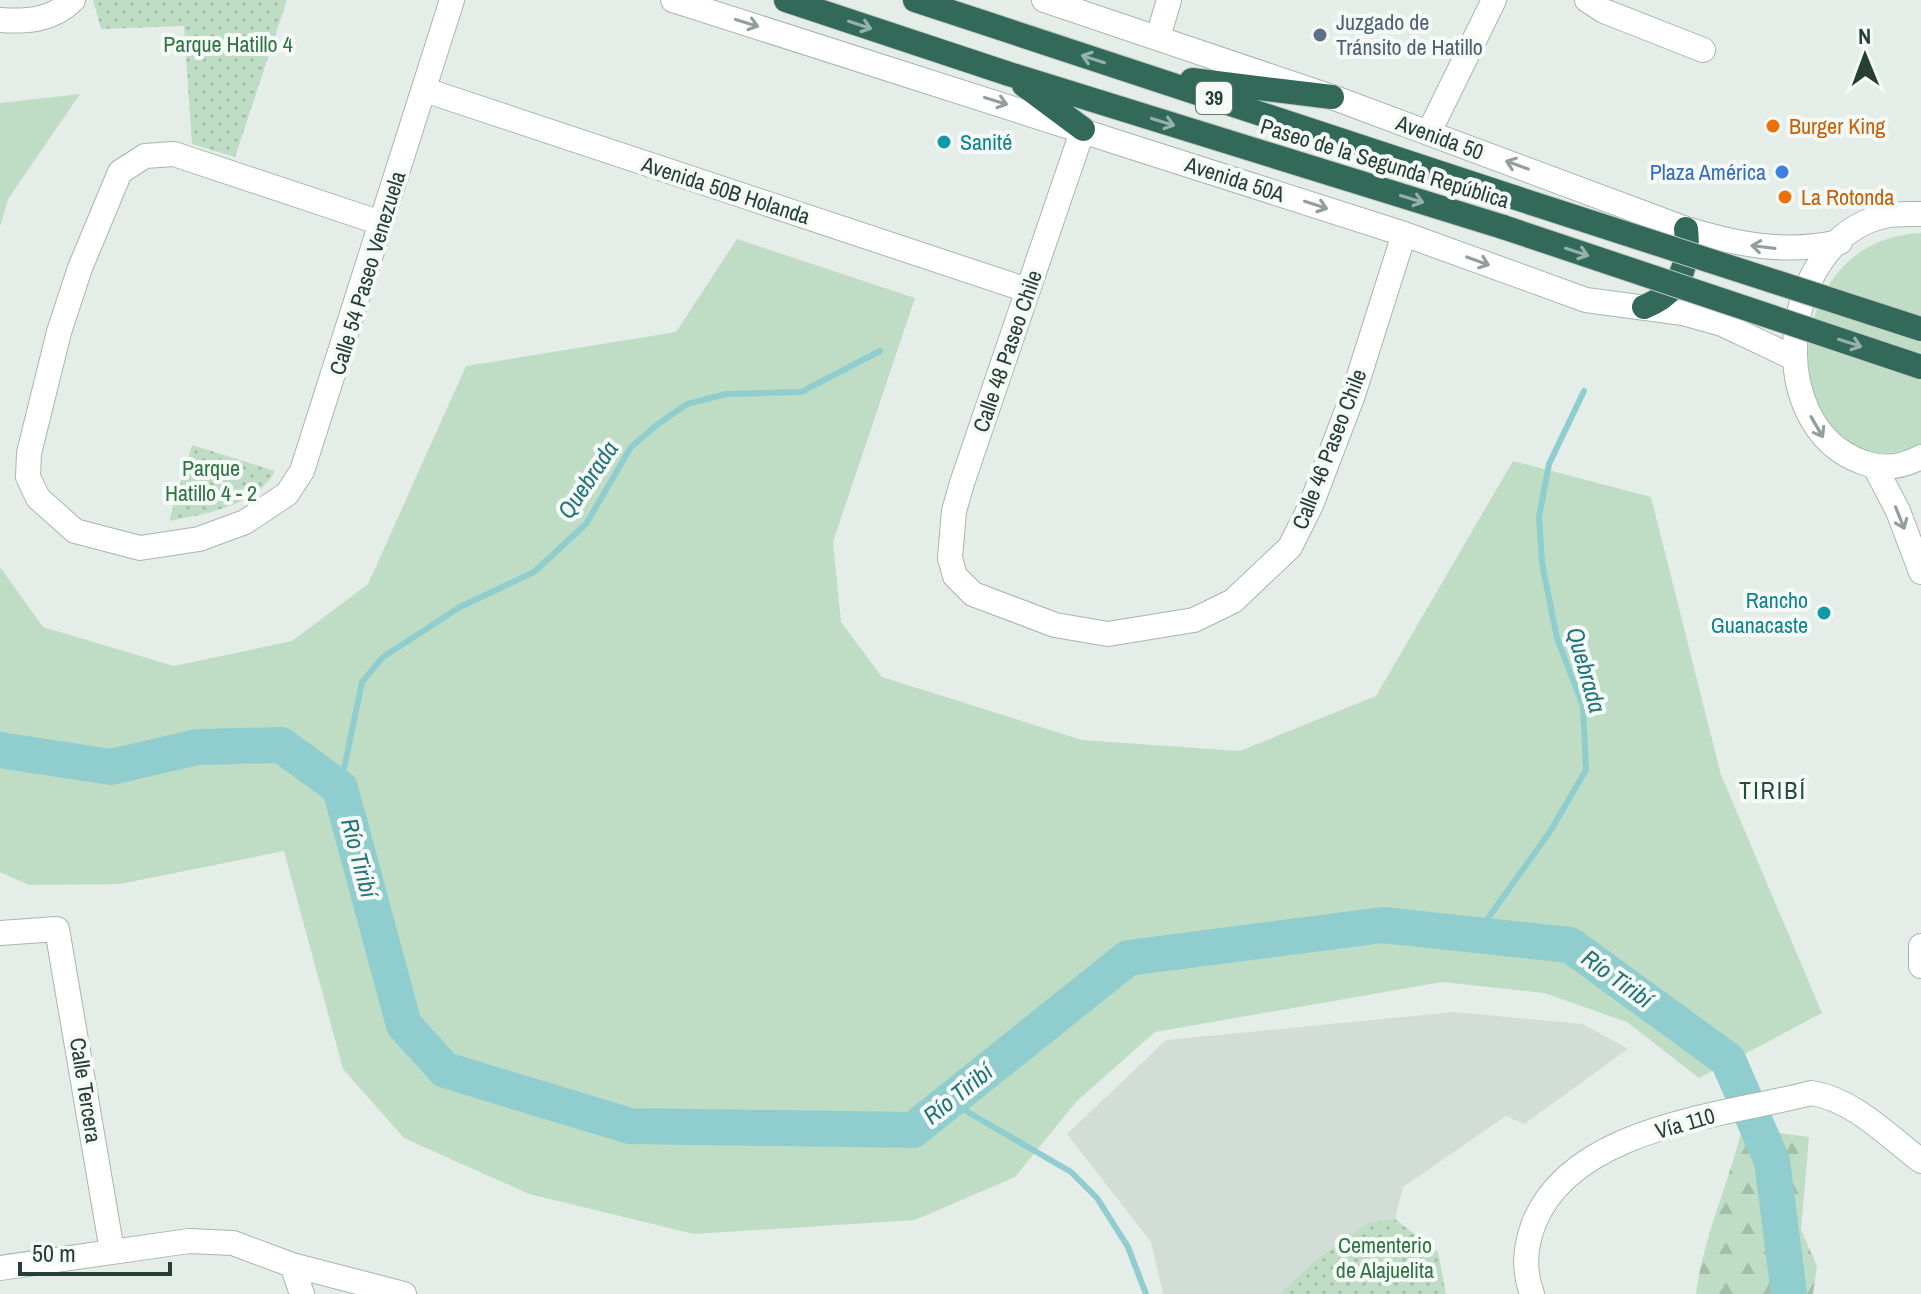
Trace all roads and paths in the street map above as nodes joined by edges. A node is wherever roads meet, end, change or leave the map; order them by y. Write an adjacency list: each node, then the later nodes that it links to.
1 (73, 0): 10 (street)
2 (452, 0): 15 (street, Calle 54 Paseo Venezuela)
3 (673, 0): 17 (street, Avenida 50A, one-way to 17)
4 (786, 0): 14 (highway, Paseo de la Segunda República / 39, one-way to 14)
5 (915, 0): 13 (highway, Paseo de la Segunda República / 39, one-way to 5)
6 (1044, 0): 11 (street, Avenida 50)
7 (1169, 0): 11 (street)
8 (1494, 0): 18 (street)
9 (1587, 0): 12 (street)
10 (0, 20)
11 (1158, 37): 16 (street, Avenida 50)
12 (1703, 50)
13 (1136, 73): 16 (highway); 26 (highway, Paseo de la Segunda República / 39, bridge)
14 (1009, 74): 17 (highway); 28 (highway, Paseo de la Segunda República / 39, one-way to 28, bridge)
15 (425, 90): 20 (street, Calle 54 Paseo Venezuela); 24 (street, Avenida 50B Holanda)
16 (1332, 97): 18 (street, Avenida 50)
17 (1083, 129): 22 (street, Avenida 50A, one-way to 22); 24 (street, Calle 48 Paseo Chile)
18 (1429, 132): 21 (street, Avenida 50, one-way to 18)
19 (1921, 214): 23 (street)
20 (381, 223): 20 (street, Calle 54 Paseo Venezuela)
21 (1686, 229): 23 (street, Avenida 50, one-way to 21); 25 (highway)
22 (1404, 234): 25 (street, Avenida 50A, one-way to 25); 32 (street, Calle 46 Paseo Chile)
23 (1840, 242): 27 (street)
24 (1027, 290): 32 (street, Calle 48 Paseo Chile)
25 (1644, 307): 27 (street, Avenida 50A)
26 (1921, 329)
27 (1794, 358): 30 (street, one-way to 30)
28 (1921, 367)
29 (1921, 457): 30 (street)
30 (1875, 467): 31 (street, one-way to 31)
31 (1921, 572)
32 (955, 576)
33 (0, 933): 37 (street, Calle Tercera)
34 (1921, 946): 35 (street)
35 (1921, 966)
36 (1921, 1161): 42 (street, Vía 110)
37 (112, 1251): 38 (street); 39 (street)
38 (292, 1265): 40 (street); 41 (street)
39 (0, 1268)
40 (302, 1294)
41 (404, 1294)
42 (1532, 1294)

